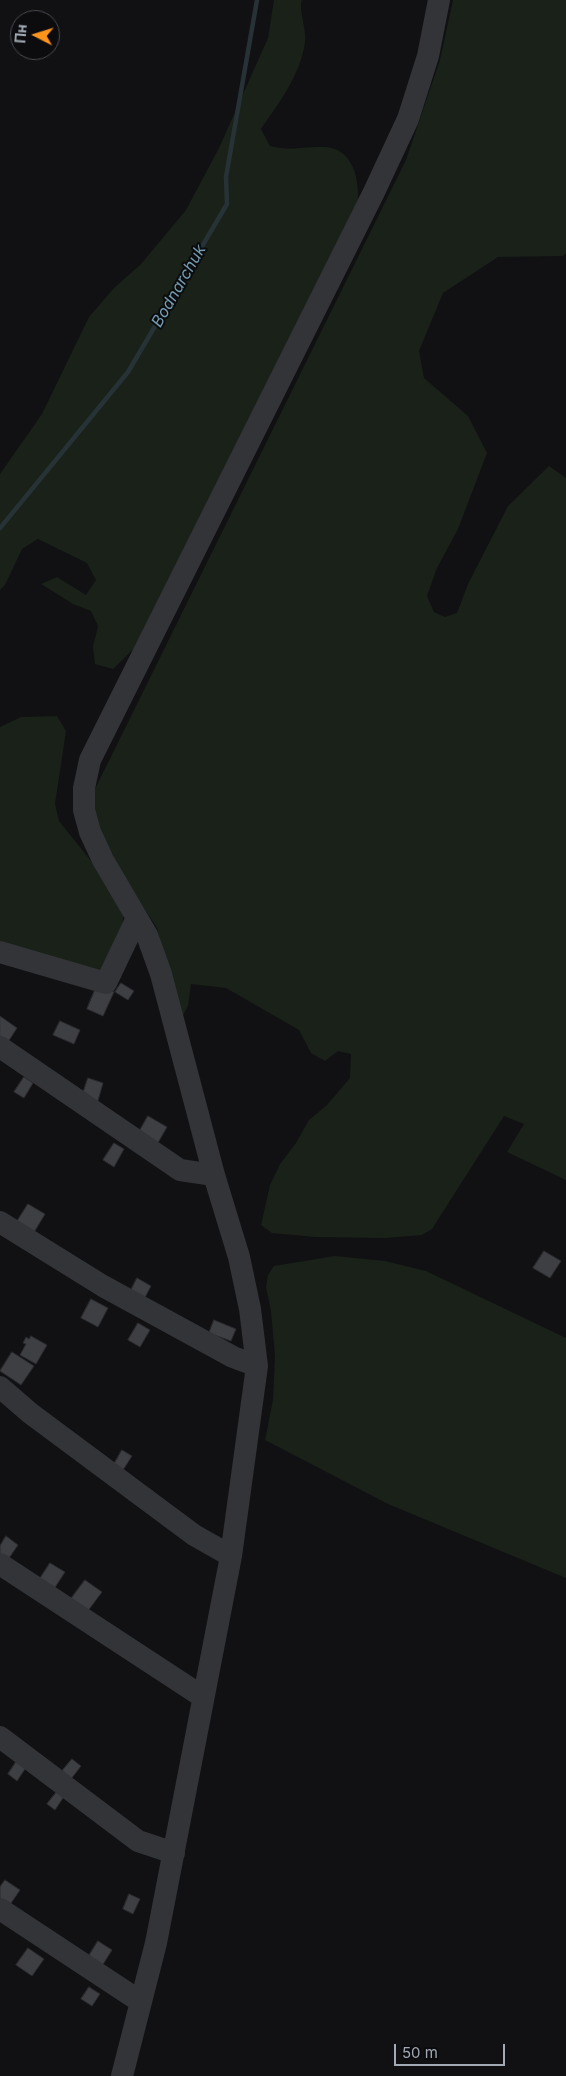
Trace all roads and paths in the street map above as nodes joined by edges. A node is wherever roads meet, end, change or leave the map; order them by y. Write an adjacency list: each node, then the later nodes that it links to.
1 (439, 0): 2 (street)
2 (137, 918): 3 (street); 5 (street)
3 (0, 952)
4 (0, 1048): 5 (street)
5 (214, 1175): 7 (street)
6 (0, 1222): 7 (street)
7 (256, 1366): 9 (street)
8 (0, 1387): 9 (street)
9 (231, 1556): 11 (street)
10 (0, 1564): 11 (street)
11 (204, 1697): 13 (street)
12 (0, 1737): 13 (street)
13 (174, 1853): 15 (street)
14 (0, 1908): 15 (street)
15 (142, 2002): 16 (street)
16 (122, 2076)

